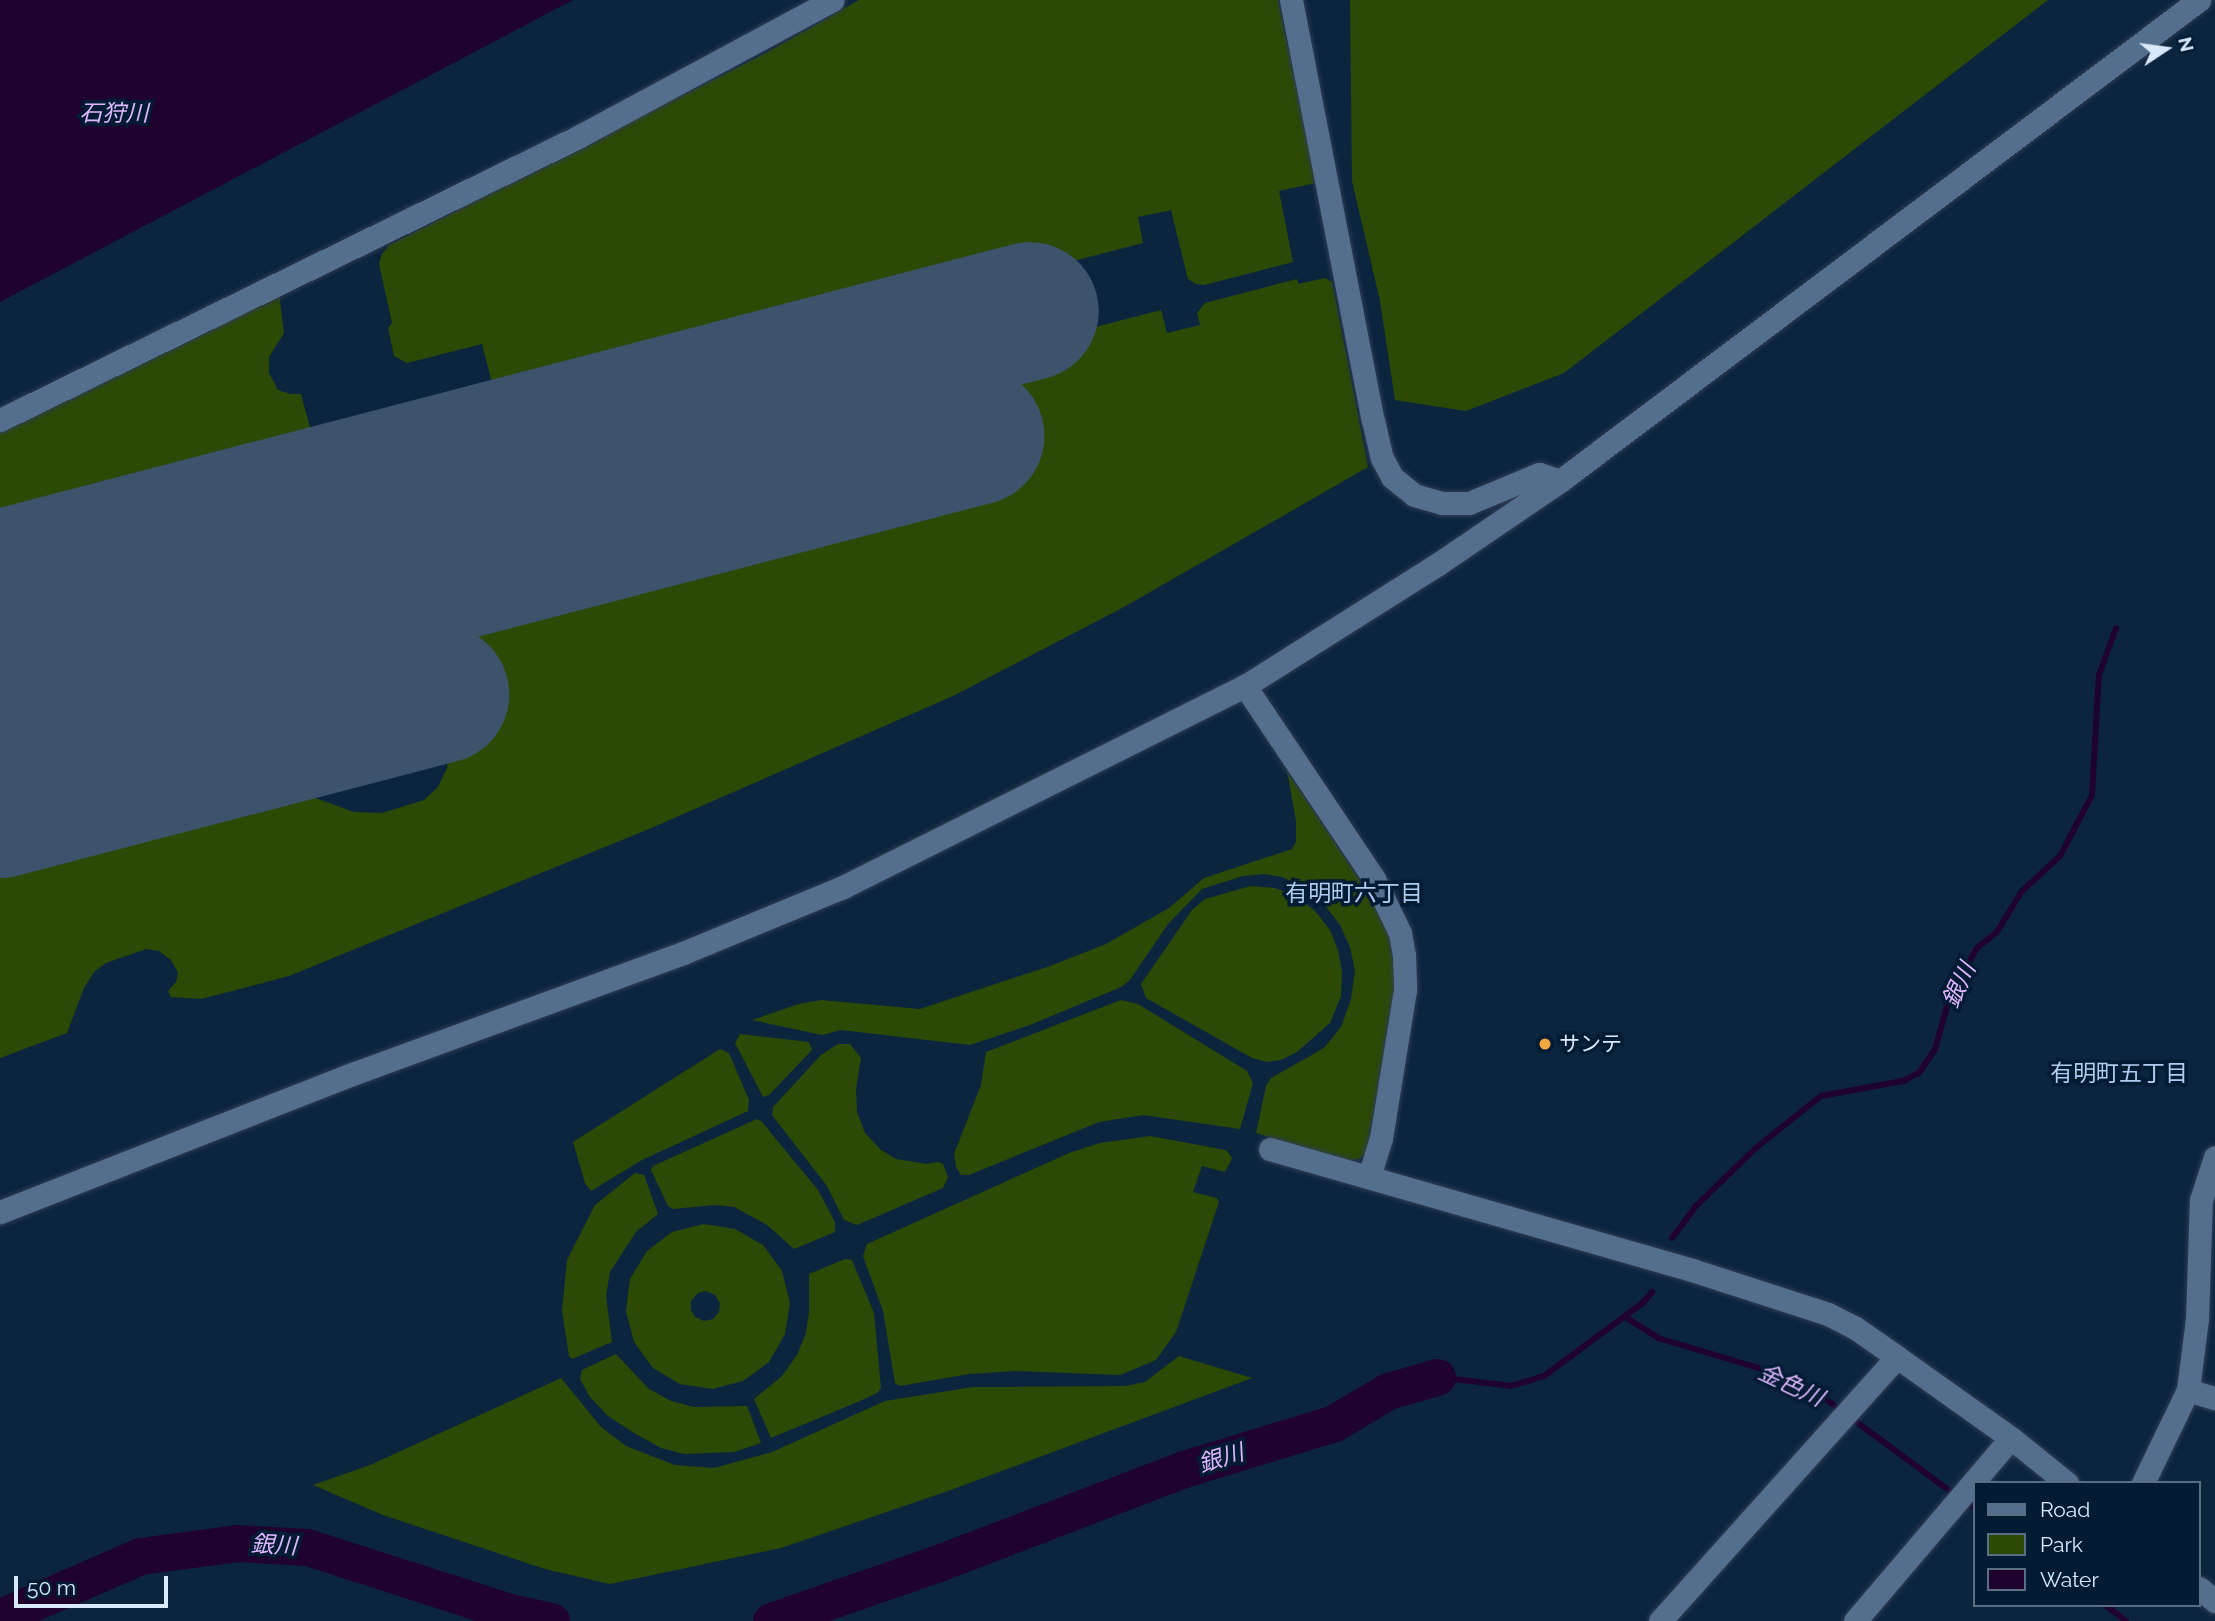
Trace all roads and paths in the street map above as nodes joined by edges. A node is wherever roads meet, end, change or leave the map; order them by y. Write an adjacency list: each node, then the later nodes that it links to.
1 (832, 0): 4 (street)
2 (1291, 0): 5 (street)
3 (2199, 0): 5 (street)
4 (0, 420)
5 (1560, 481): 6 (street)
6 (1245, 685): 9 (street); 10 (street)
7 (1270, 1149): 9 (street)
8 (2215, 1157): 12 (street)
9 (1369, 1177): 11 (street)
10 (0, 1212)
11 (1897, 1357): 14 (street); 21 (street)
12 (2188, 1390): 13 (street); 18 (street)
13 (2215, 1398)
14 (2011, 1438): 16 (street); 17 (street)
15 (1974, 1481): 22 (street)
16 (1974, 1481)
17 (2065, 1481)
18 (2144, 1481)
19 (2201, 1590): 20 (street)
20 (2215, 1601)
21 (1660, 1621)
22 (1855, 1621)

